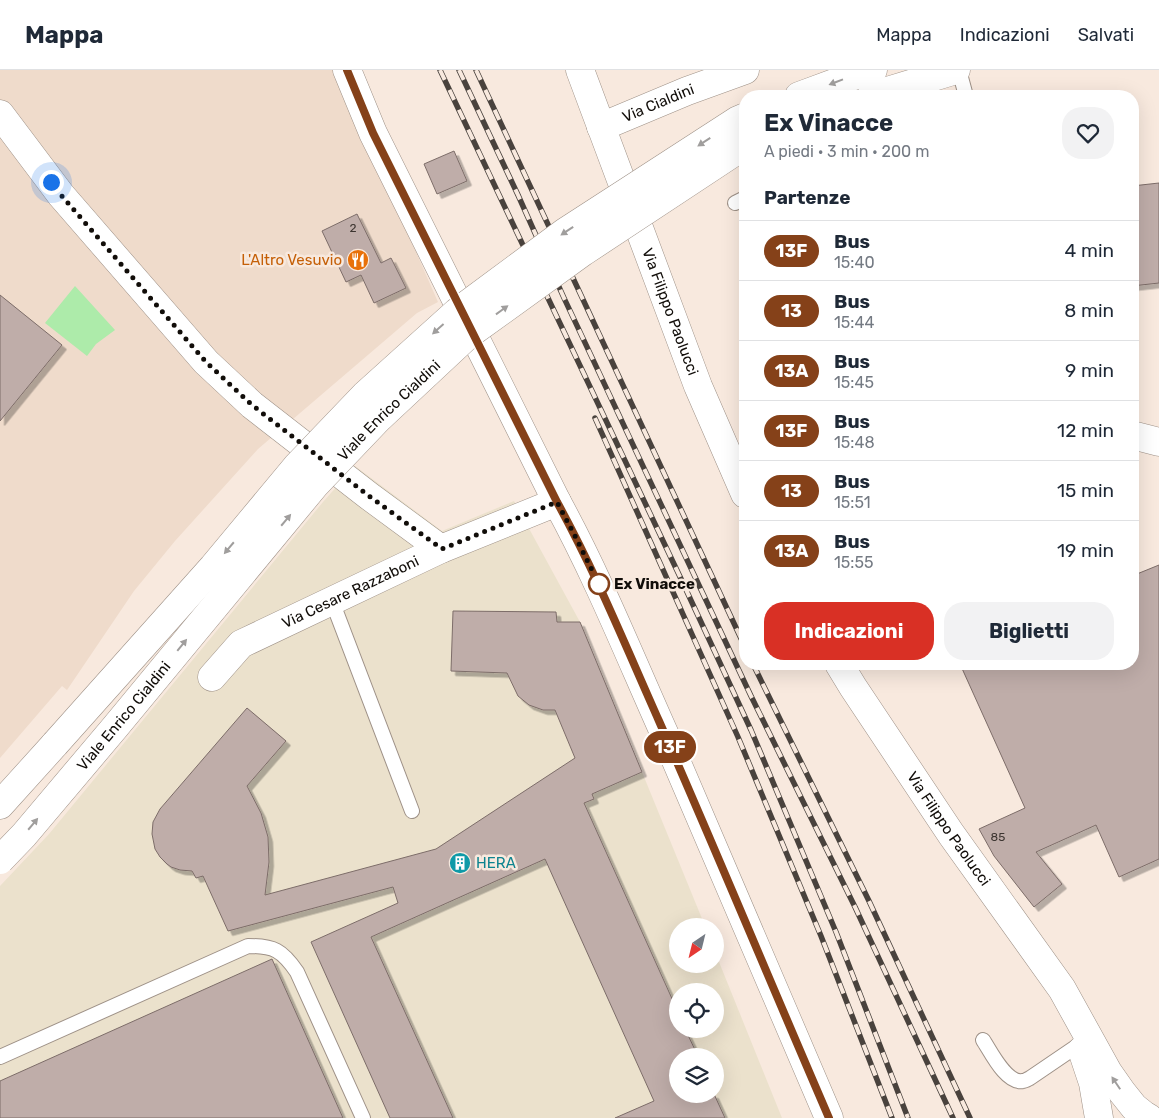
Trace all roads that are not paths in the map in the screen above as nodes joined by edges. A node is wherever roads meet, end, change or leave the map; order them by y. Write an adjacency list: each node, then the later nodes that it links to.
1 (347, 70): 16 (street)
2 (580, 70): 11 (street, Via Filippo Paolucci)
3 (745, 70): 11 (street, Via Cialdini)
4 (873, 70): 6 (street, one-way to 6)
5 (958, 70): 7 (street); 8 (lane)
6 (814, 90)
7 (891, 90)
8 (964, 90)
9 (0, 114): 17 (street)
10 (739, 120): 21 (street, Viale Enrico Cialdini, one-way to 21, bridge)
11 (601, 127): 15 (street, Via Filippo Paolucci)
12 (739, 149): 23 (street, Viale Enrico Cialdini, one-way to 12, bridge)
13 (1139, 437): 14 (street)
14 (1159, 442)
15 (738, 462)
16 (557, 502): 17 (street, Via Cesare Razzaboni); 29 (street)
17 (442, 549): 18 (street, Via Cesare Razzaboni)
18 (332, 601): 20 (street, Via Cesare Razzaboni); 22 (lane)
19 (843, 670): 24 (street, Via Filippo Paolucci)
20 (212, 677)
21 (0, 806)
22 (412, 811)
23 (0, 860)
24 (1062, 989): 26 (street, Via Filippo Paolucci); 31 (street, Via Filippo Paolucci, one-way to 24)
25 (983, 1040): 26 (lane)
26 (1080, 1044): 30 (street, Via Filippo Paolucci)
27 (0, 1057): 28 (lane)
28 (363, 1118)
29 (829, 1118)
30 (1099, 1118)
31 (1149, 1118)

